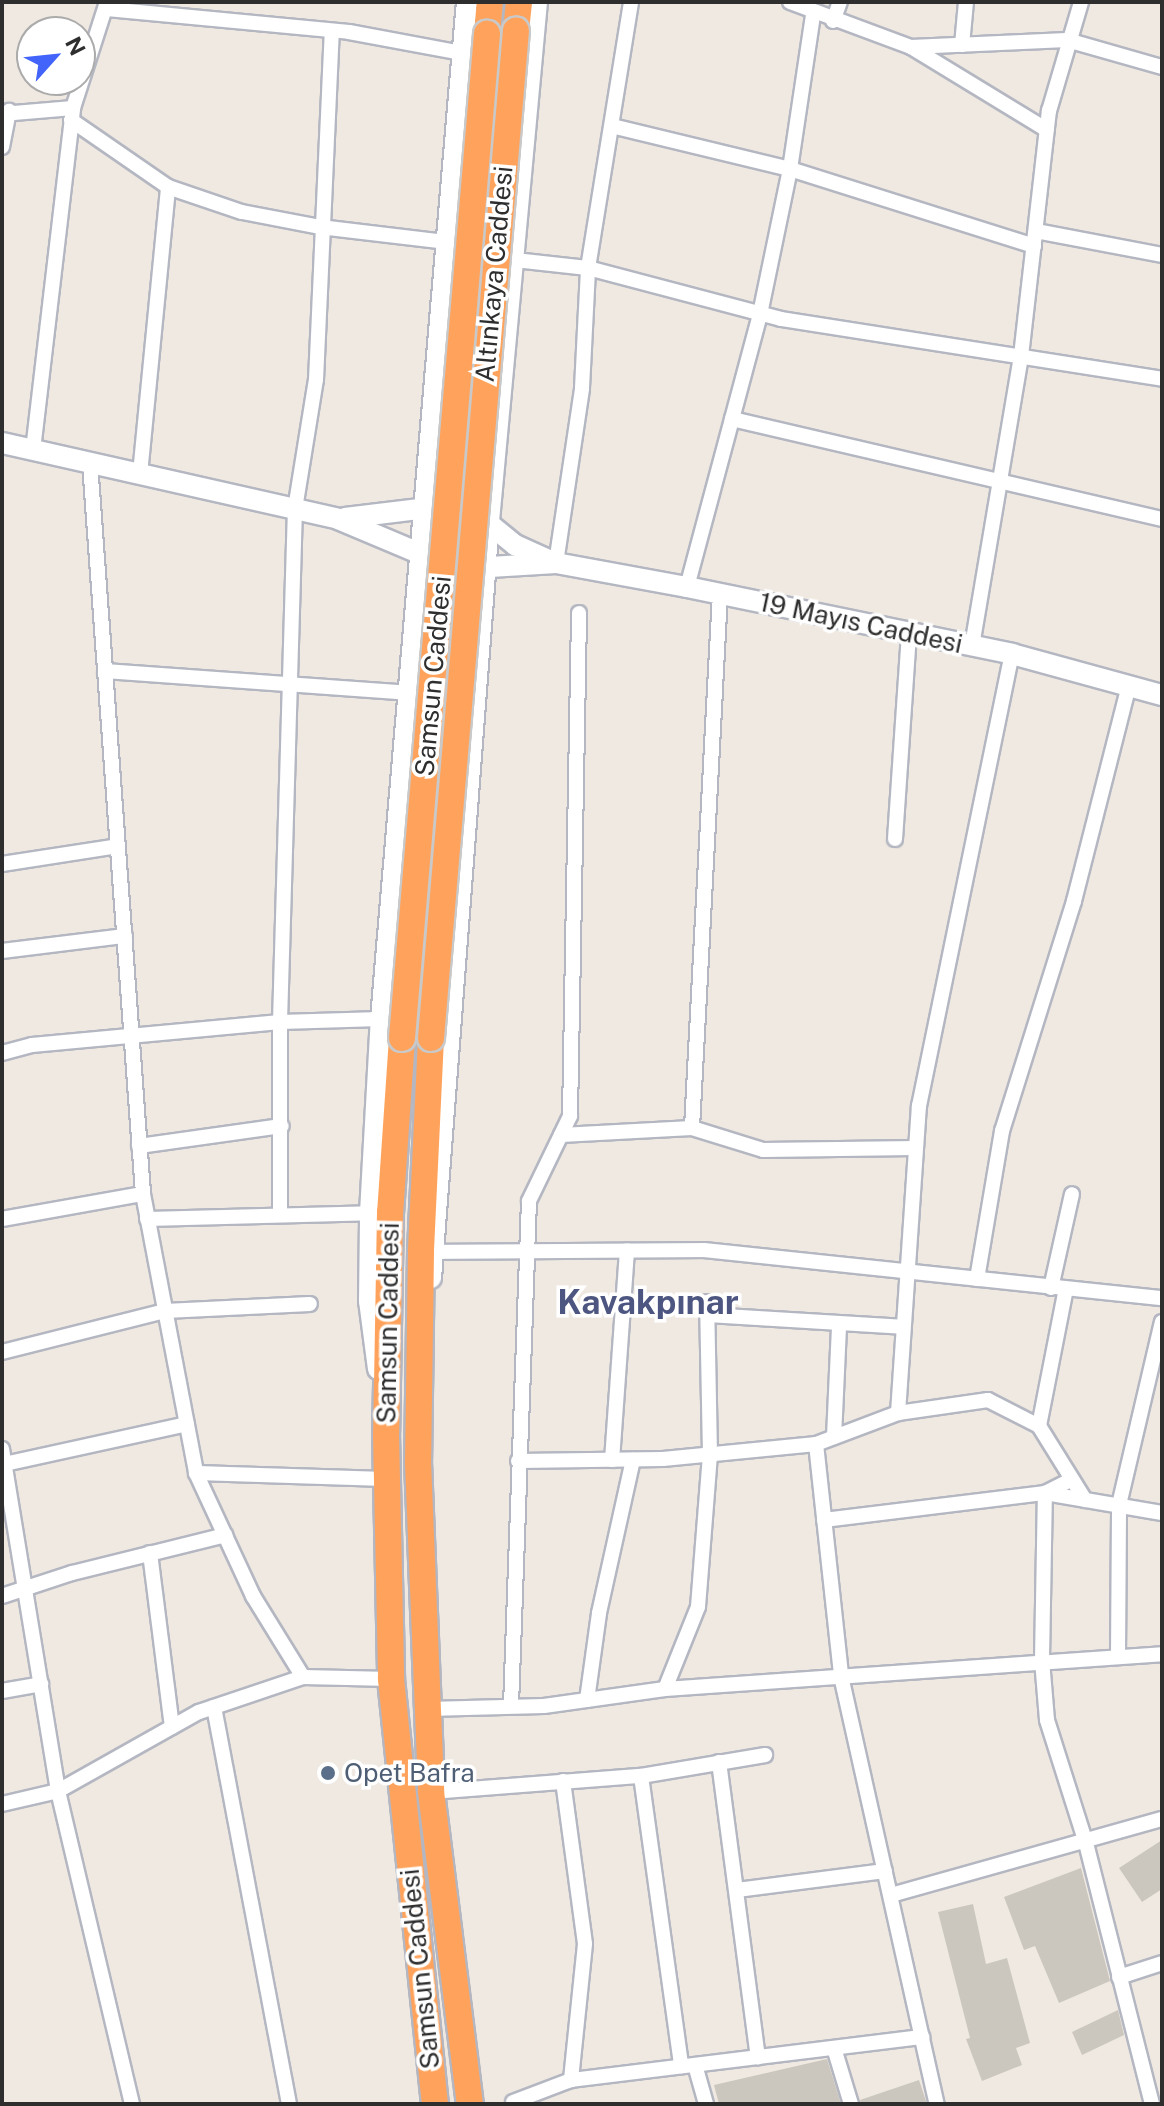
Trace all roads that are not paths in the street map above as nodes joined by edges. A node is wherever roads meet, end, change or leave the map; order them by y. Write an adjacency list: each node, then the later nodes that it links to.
1 (467, 2): 17 (street)
2 (490, 2): 46 (highway, Altınkaya Caddesi, bridge)
3 (519, 2): 46 (highway, Altınkaya Caddesi, bridge)
4 (537, 2): 30 (street)
5 (631, 2): 21 (street)
6 (790, 2): 11 (street)
7 (840, 2): 12 (street)
8 (966, 2): 15 (street)
9 (1081, 2): 14 (street)
10 (107, 5): 13 (street); 20 (street)
11 (813, 15): 12 (street); 24 (street)
12 (833, 21): 16 (street)
13 (332, 31): 17 (street); 26 (street)
14 (1067, 40): 15 (street); 18 (street); 22 (street)
15 (962, 45): 16 (street)
16 (911, 47): 22 (street)
17 (461, 53): 28 (street)
18 (1162, 67)
19 (5, 112): 20 (street); 23 (street)
20 (72, 114): 25 (street); 37 (street)
21 (612, 126): 24 (street); 31 (street)
22 (1047, 130): 27 (street)
23 (2, 147)
24 (790, 169): 27 (street); 32 (street)
25 (168, 187): 26 (street); 39 (street)
26 (320, 227): 28 (street); 42 (street)
27 (1035, 238): 29 (street); 33 (street)
28 (445, 242): 41 (street)
29 (1162, 255)
30 (515, 260): 31 (street); 45 (street)
31 (588, 268): 32 (street); 48 (street)
32 (760, 314): 33 (street); 35 (street)
33 (1021, 356): 34 (street); 40 (street)
34 (1162, 379)
35 (732, 419): 40 (street); 50 (street)
36 (2, 443): 37 (street)
37 (33, 450): 38 (street)
38 (90, 463): 39 (street); 56 (street)
39 (140, 474): 42 (street)
40 (1000, 479): 44 (street); 54 (street)
41 (424, 508): 43 (street, 19 Mayıs Caddesi); 45 (street, 19 Mayıs Caddesi); 47 (street)
42 (295, 509): 43 (street); 57 (street)
43 (338, 519): 47 (street, 19 Mayıs Caddesi)
44 (1162, 519)
45 (489, 521): 48 (street, 19 Mayıs Caddesi); 49 (street)
46 (457, 544): 82 (highway, Samsun Caddesi, bridge); 97 (highway, Samsun Caddesi, bridge)
47 (422, 556): 49 (street, 19 Mayıs Caddesi); 59 (street)
48 (556, 563): 49 (street, 19 Mayıs Caddesi); 50 (street, 19 Mayıs Caddesi)
49 (485, 570): 82 (street)
50 (687, 587): 51 (street, 19 Mayıs Caddesi)
51 (720, 593): 53 (street, 19 Mayıs Caddesi); 71 (street)
52 (579, 613): 72 (street)
53 (909, 634): 54 (street, 19 Mayıs Caddesi); 61 (street)
54 (972, 646): 55 (street, 19 Mayıs Caddesi)
55 (1012, 654): 58 (street, 19 Mayıs Caddesi); 74 (street)
56 (105, 671): 57 (street); 62 (street)
57 (293, 684): 59 (street); 67 (street)
58 (1129, 685): 60 (street, 19 Mayıs Caddesi); 85 (street)
59 (411, 693): 66 (street)
60 (1162, 695)
61 (895, 839)
62 (118, 846): 63 (street); 64 (street)
63 (2, 864)
64 (125, 936): 65 (street); 68 (street)
65 (2, 951)
66 (381, 1019): 67 (street); 77 (street)
67 (280, 1022): 68 (street); 70 (street)
68 (132, 1037): 69 (street); 73 (street)
69 (2, 1053)
70 (282, 1126): 73 (street); 78 (street)
71 (692, 1128): 72 (street); 74 (street)
72 (561, 1135): 83 (street)
73 (139, 1146): 75 (street)
74 (915, 1148): 84 (street)
75 (143, 1194): 79 (street); 80 (street)
76 (1072, 1194): 86 (street)
77 (370, 1213): 78 (street); 97 (street)
78 (280, 1215): 80 (street)
79 (2, 1219)
80 (147, 1219): 89 (street)
81 (627, 1251): 83 (street); 84 (street); 101 (street)
82 (427, 1252): 83 (street); 131 (highway, Samsun Caddesi)
83 (527, 1252): 103 (street)
84 (904, 1272): 85 (street); 92 (street)
85 (977, 1279): 86 (street)
86 (1059, 1288): 87 (street); 96 (street)
87 (1162, 1298)
88 (310, 1304): 89 (street)
89 (165, 1311): 93 (street); 95 (street)
90 (1162, 1322): 110 (street)
91 (839, 1325): 92 (street); 98 (street); 100 (street)
92 (902, 1327): 94 (street)
93 (2, 1352)
94 (898, 1413): 96 (street); 98 (street)
95 (187, 1424): 104 (street); 105 (street)
96 (1039, 1426): 107 (street)
97 (386, 1433): 106 (highway, Samsun Caddesi)
98 (834, 1437): 99 (street)
99 (816, 1444): 100 (street); 112 (street)
100 (710, 1455): 102 (street); 126 (street)
101 (612, 1460): 102 (street); 103 (street)
102 (633, 1460): 128 (street)
103 (518, 1461): 129 (street)
104 (4, 1466): 114 (street)
105 (196, 1473): 106 (street); 113 (street)
106 (386, 1479): 124 (highway, Samsun Caddesi)
107 (1072, 1479): 108 (street); 109 (street)
108 (1045, 1493): 109 (street); 112 (street); 121 (street)
109 (1085, 1500): 110 (street)
110 (1119, 1505): 111 (street); 120 (street)
111 (1162, 1513)
112 (824, 1520): 122 (street)
113 (225, 1535): 116 (street); 123 (street)
114 (17, 1536): 115 (street); 117 (street)
115 (2, 1540)
116 (150, 1553): 117 (street); 132 (street)
117 (26, 1592): 118 (street); 125 (street)
118 (2, 1596)
119 (1162, 1654): 120 (street)
120 (1118, 1656): 121 (street)
121 (1042, 1660): 122 (street); 141 (street)
122 (841, 1676): 126 (street); 142 (street)
123 (303, 1677): 124 (street); 130 (street)
124 (391, 1679): 155 (highway, Samsun Caddesi)
125 (41, 1684): 127 (street); 137 (street)
126 (665, 1689): 128 (street)
127 (2, 1691)
128 (587, 1700): 129 (street)
129 (511, 1706): 131 (street)
130 (214, 1707): 132 (street); 154 (street)
131 (427, 1709): 138 (highway, Samsun Caddesi)
132 (172, 1727): 137 (street)
133 (765, 1755): 134 (street)
134 (719, 1762): 135 (street); 143 (street)
135 (641, 1776): 136 (street); 150 (street)
136 (563, 1781): 138 (street); 151 (street)
137 (58, 1791): 139 (street); 153 (street)
138 (431, 1792): 156 (highway, Samsun Caddesi)
139 (2, 1804)
140 (1162, 1819): 141 (street)
141 (1085, 1840): 144 (street); 146 (street)
142 (885, 1871): 143 (street); 144 (street)
143 (737, 1890): 149 (street)
144 (891, 1895): 147 (street)
145 (1162, 1963): 146 (street)
146 (1119, 1977): 160 (street)
147 (922, 2037): 148 (street); 159 (street)
148 (834, 2048): 149 (street); 158 (street)
149 (758, 2057): 150 (street)
150 (688, 2066): 151 (street); 157 (street)
151 (571, 2080): 152 (street)
152 (513, 2102)
153 (132, 2104)
154 (289, 2104)
155 (435, 2104)
156 (470, 2104)
157 (706, 2104)
158 (851, 2104)
159 (937, 2104)
160 (1152, 2104)

